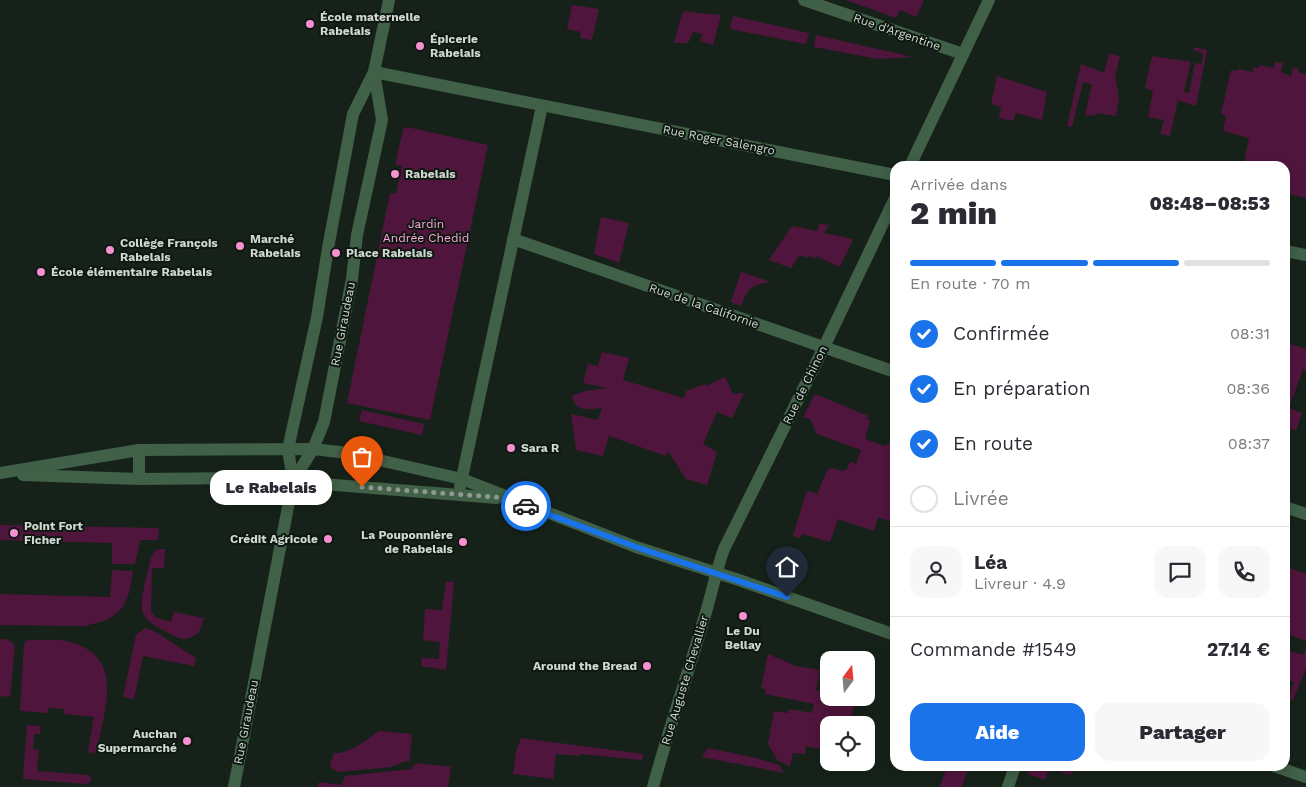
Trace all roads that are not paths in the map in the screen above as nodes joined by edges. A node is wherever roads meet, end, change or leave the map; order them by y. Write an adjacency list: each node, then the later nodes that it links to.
1 (389, 0): 5 (street, Rue Giraudeau)
2 (804, 0): 4 (street, Rue d'Argentine)
3 (989, 0): 4 (street)
4 (963, 54): 7 (street)
5 (374, 72): 6 (street); 15 (street, Rue Giraudeau); 16 (street, Rue Giraudeau)
6 (542, 106): 8 (street, Rue Roger Salengro); 10 (street)
7 (912, 161)
8 (890, 174)
9 (890, 208): 13 (street, Rue de Chinon)
10 (513, 239): 13 (street, Rue de la Californie); 20 (street)
11 (1290, 252): 12 (street)
12 (1306, 256)
13 (824, 347): 14 (street, Rue de la Californie); 26 (street, Rue de Chinon)
14 (890, 370)
15 (288, 449): 16 (street); 17 (street); 21 (street, Rue Giraudeau)
16 (313, 449): 20 (street); 21 (street, Rue Giraudeau)
17 (140, 450): 18 (street); 19 (street)
18 (0, 474): 19 (street)
19 (139, 479): 21 (street)
20 (462, 479): 22 (street); 23 (street)
21 (293, 481): 22 (street); 31 (street, Rue Giraudeau)
22 (458, 495): 23 (street)
23 (507, 498): 26 (street)
24 (1290, 509): 25 (street)
25 (1306, 514)
26 (715, 573): 27 (street); 32 (street, Rue Auguste Chevallier)
27 (890, 632)
28 (1013, 771): 33 (street)
29 (1287, 771): 30 (street)
30 (1306, 778)
31 (234, 787)
32 (653, 787)
33 (1008, 787)

